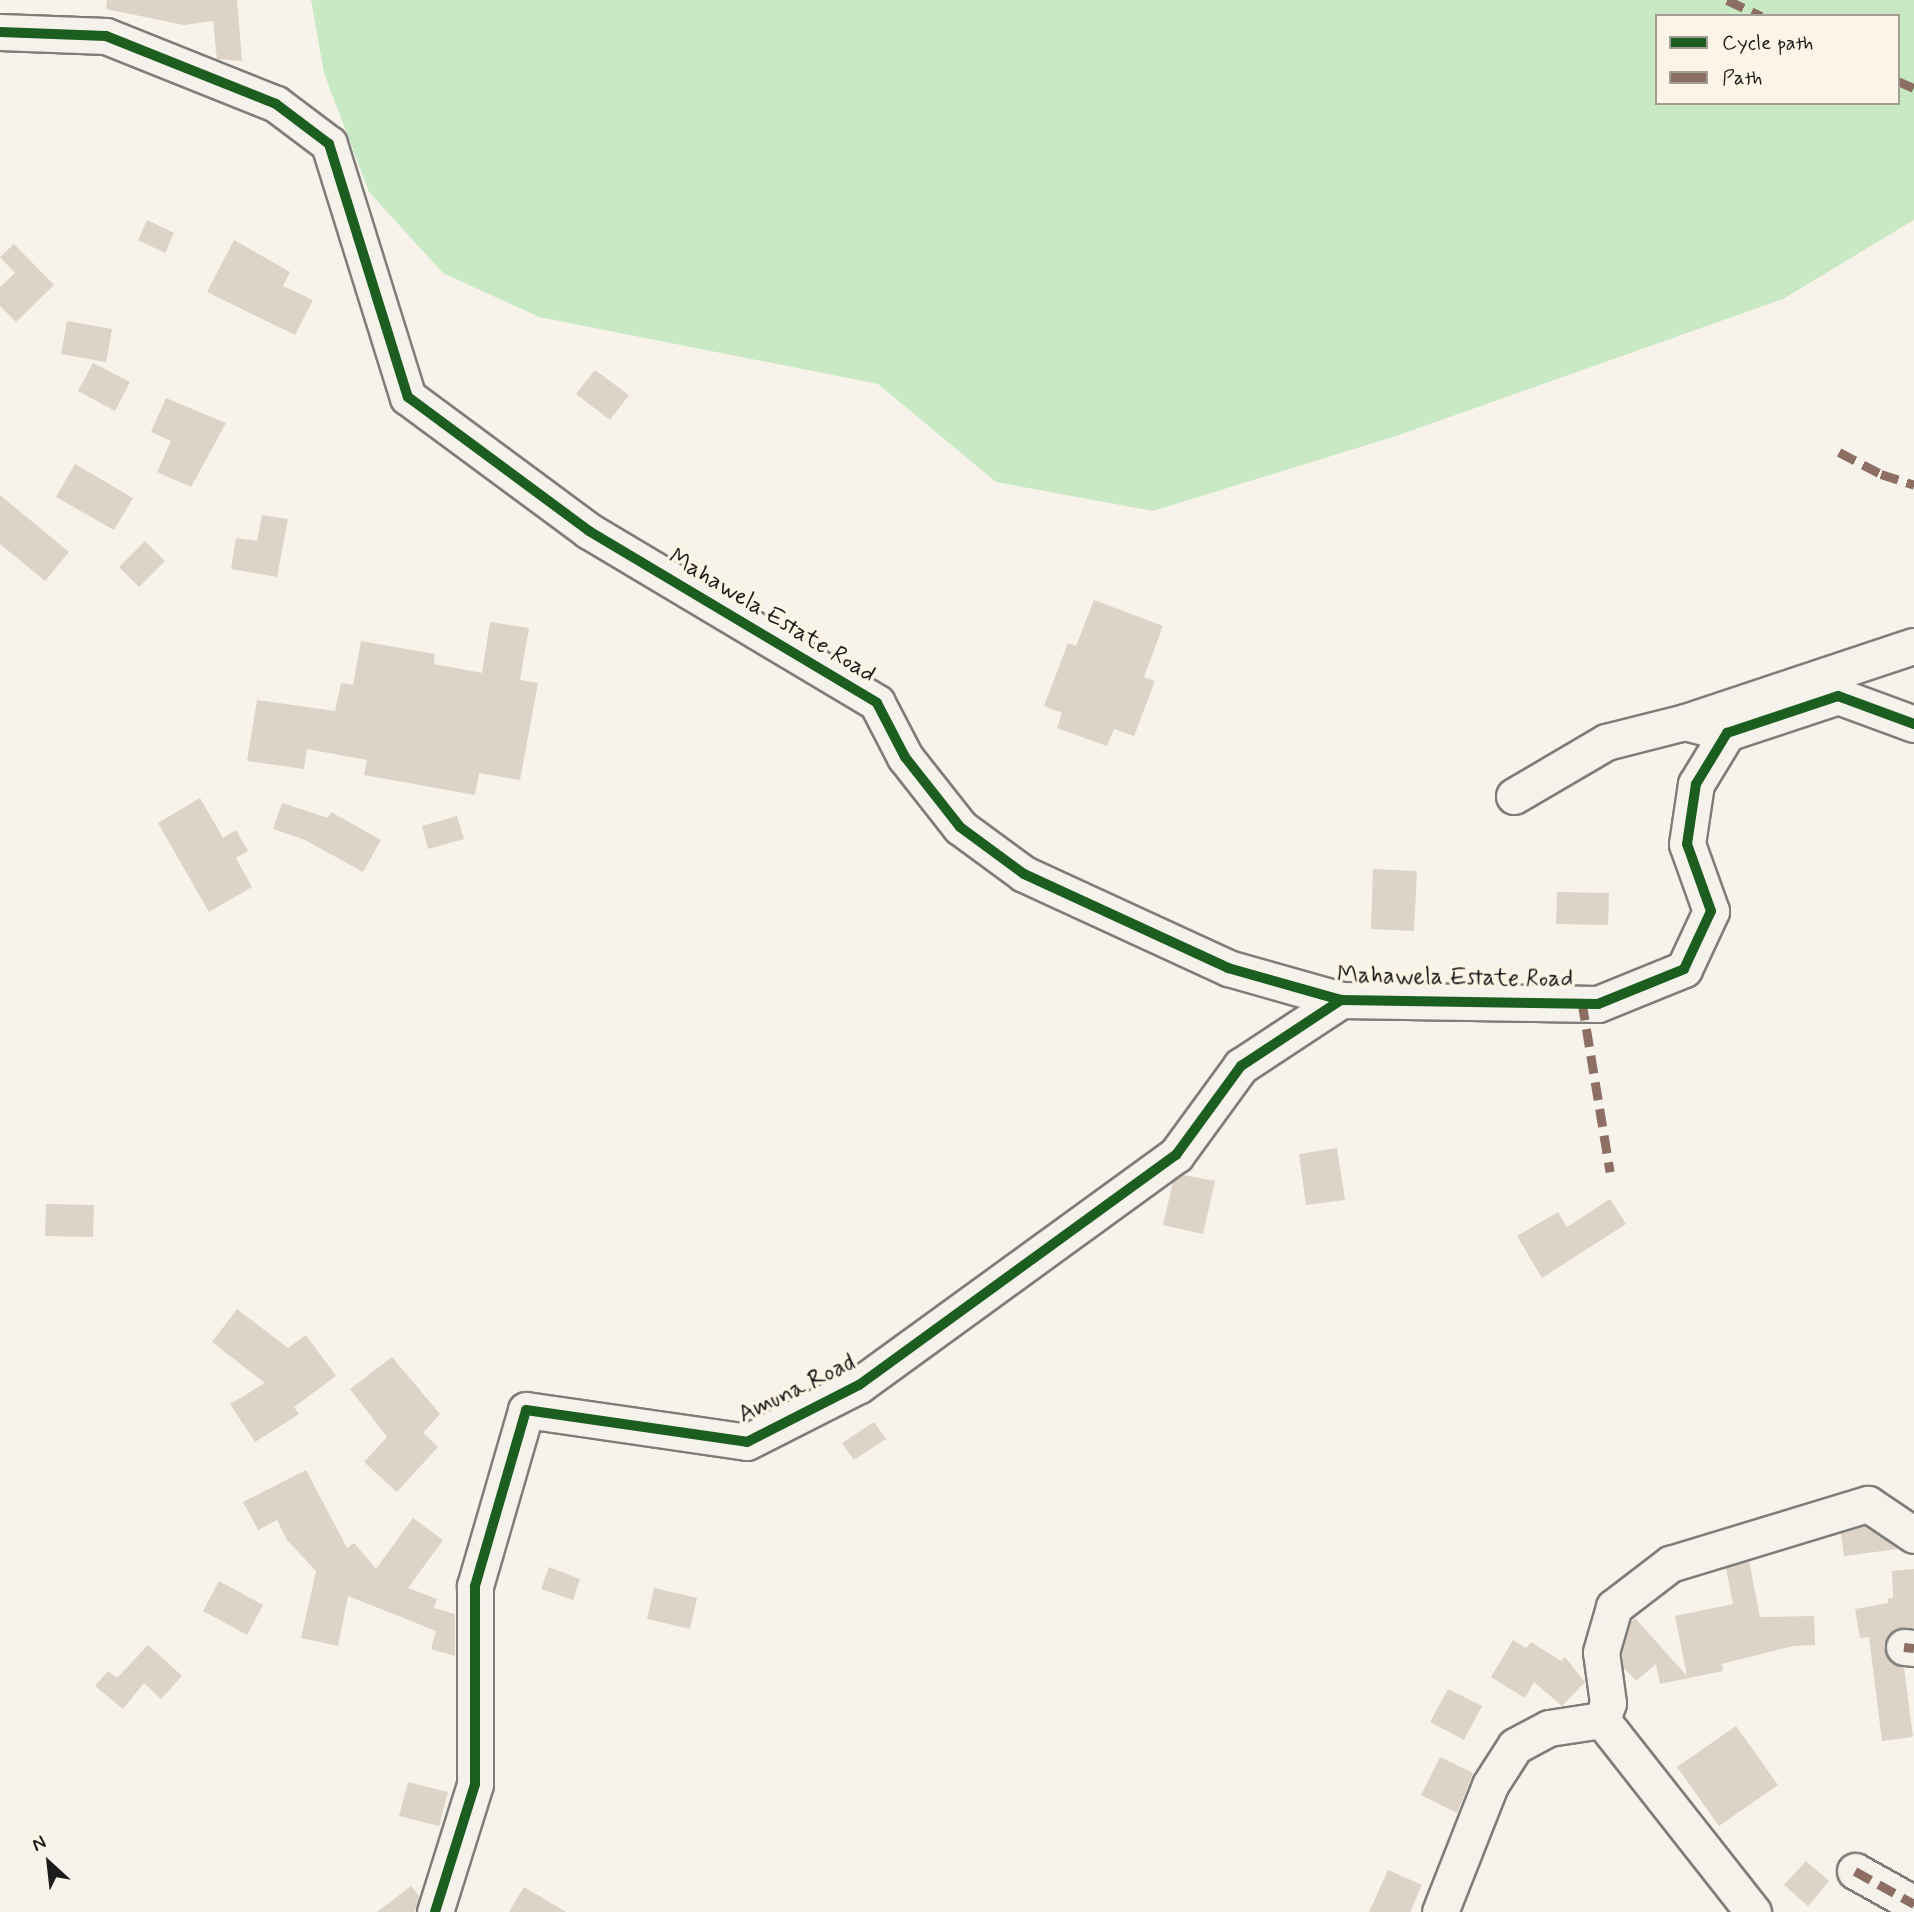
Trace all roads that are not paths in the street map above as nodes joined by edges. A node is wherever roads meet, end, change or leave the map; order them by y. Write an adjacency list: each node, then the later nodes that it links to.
1 (0, 32): 7 (street, Mahawela Estate Road)
2 (1914, 646): 3 (street)
3 (1685, 722): 5 (street); 6 (street)
4 (1914, 724): 5 (street)
5 (1727, 733): 7 (street, Mahawela Estate Road)
6 (1514, 796)
7 (1341, 1000): 12 (street, Amuna Road)
8 (1914, 1535): 9 (street)
9 (1602, 1720): 13 (street); 14 (street)
10 (1855, 1871): 11 (street)
11 (1914, 1904)
12 (435, 1912)
13 (1440, 1912)
14 (1753, 1912)

